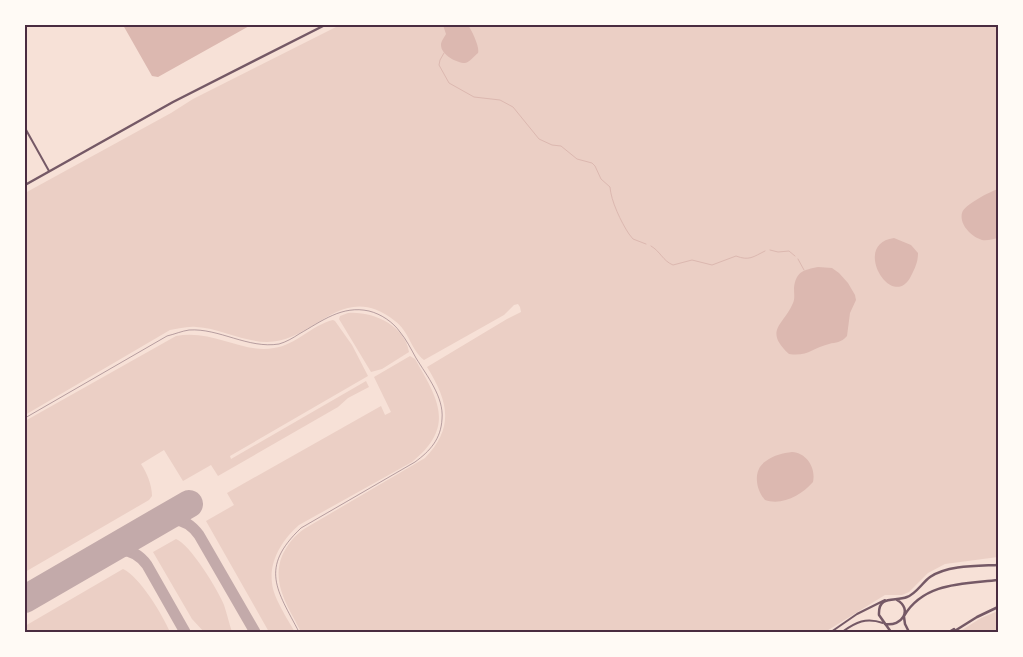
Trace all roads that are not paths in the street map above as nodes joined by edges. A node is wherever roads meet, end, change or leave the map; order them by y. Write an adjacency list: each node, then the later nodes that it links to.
1 (325, 25): 3 (street)
2 (25, 128): 3 (street)
3 (50, 171): 4 (street)
4 (25, 185)
5 (25, 418): 14 (lane)
6 (998, 565): 8 (street)
7 (998, 580): 11 (street)
8 (894, 599): 9 (street); 11 (street)
9 (887, 600): 12 (street); 15 (street)
10 (998, 607): 13 (street)
11 (904, 616): 12 (street); 18 (street)
12 (884, 623): 16 (street); 17 (street)
13 (967, 623): 19 (street); 20 (street)
14 (299, 632)
15 (831, 632)
16 (842, 632)
17 (890, 632)
18 (909, 632)
19 (949, 632)
20 (953, 632)

